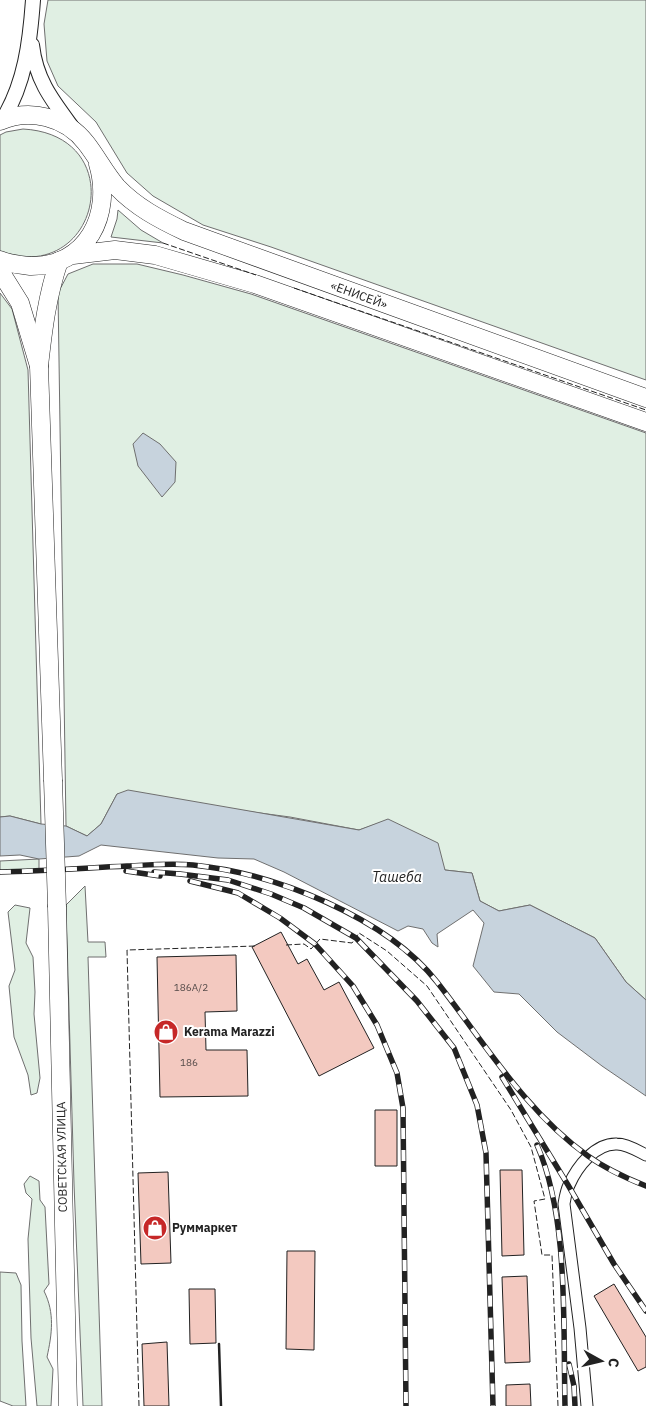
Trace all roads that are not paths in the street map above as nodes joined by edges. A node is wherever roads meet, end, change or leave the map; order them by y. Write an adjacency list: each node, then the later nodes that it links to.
1 (33, 0): 2 (street)
2 (31, 32): 3 (street); 4 (street)
3 (1, 120): 4 (main road, «ЕНИСЕЙ»)
4 (74, 130): 5 (main road, «ЕНИСЕЙ»)
5 (96, 156): 6 (main road, «ЕНИСЕЙ»); 10 (main road, «ЕНИСЕЙ»)
6 (66, 258): 7 (main road, «ЕНИСЕЙ»); 9 (main road); 11 (main road, «ЕНИСЕЙ»)
7 (0, 260)
8 (0, 271): 9 (main road)
9 (39, 366): 13 (main road, СОВЕТСКАЯ УЛИЦА, bridge)
10 (646, 398)
11 (646, 422)
12 (646, 1155): 14 (street)
13 (68, 1406)
14 (587, 1406)

